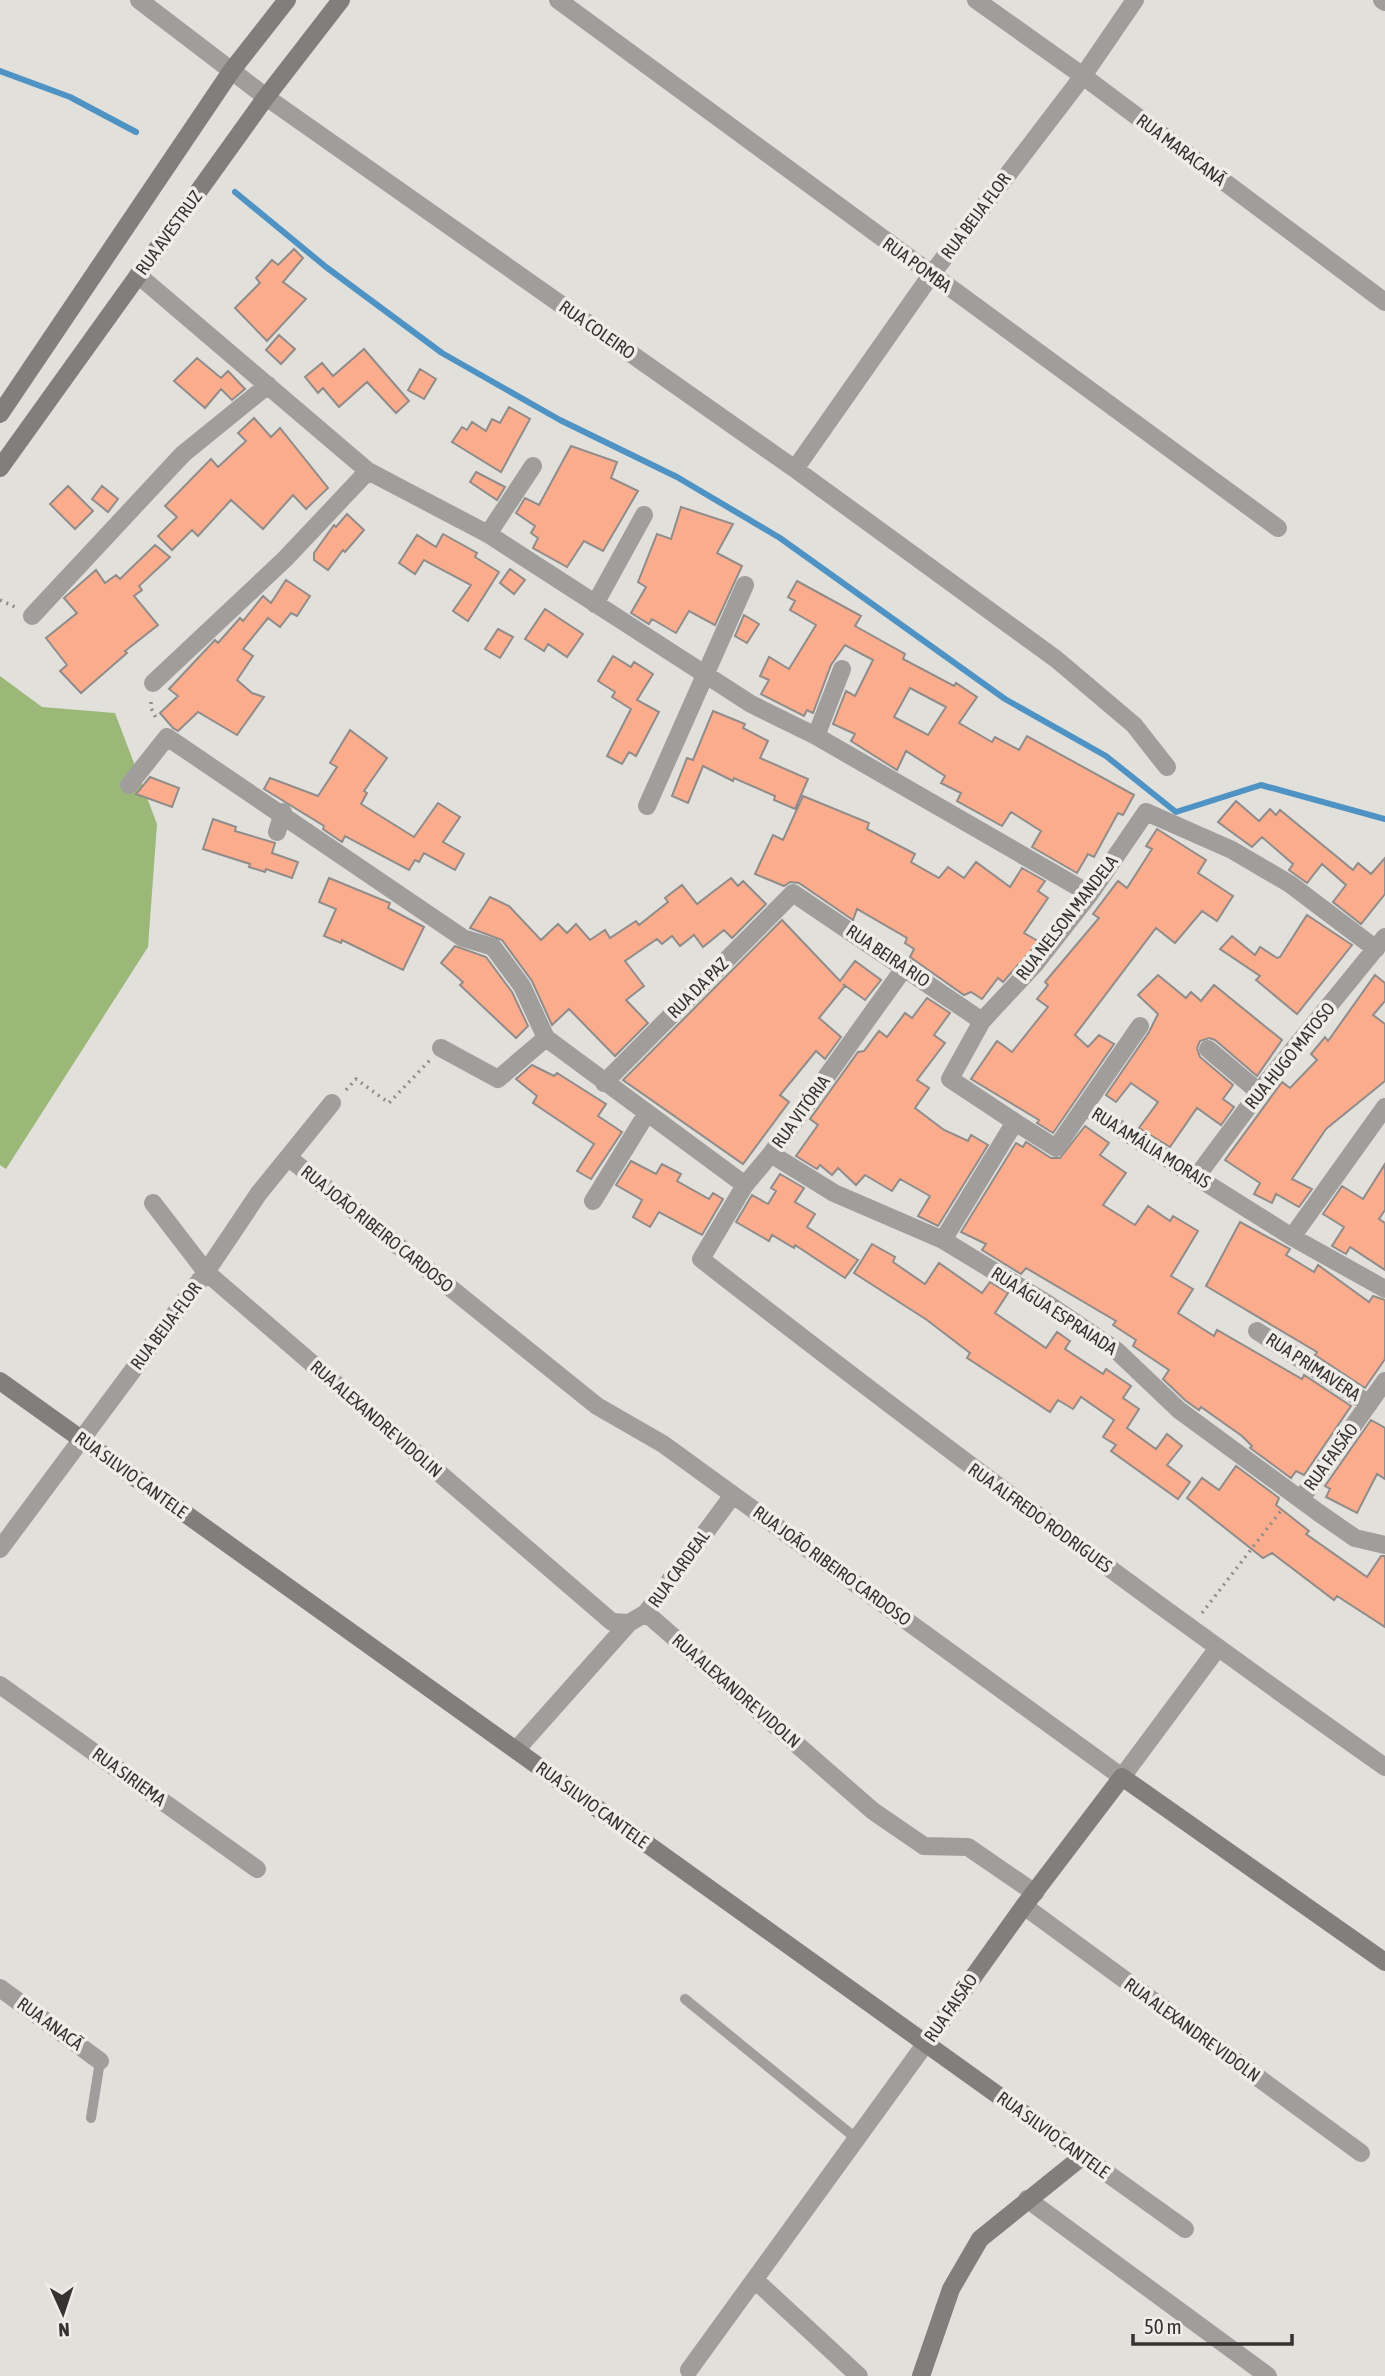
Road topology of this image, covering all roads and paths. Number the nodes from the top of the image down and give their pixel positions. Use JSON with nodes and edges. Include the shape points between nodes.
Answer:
{"nodes":[{"id":1,"x":139,"y":0,"type":"edge"},
{"id":2,"x":287,"y":0,"type":"edge"},
{"id":3,"x":341,"y":0,"type":"edge"},
{"id":4,"x":558,"y":0,"type":"edge"},
{"id":5,"x":975,"y":0,"type":"edge"},
{"id":6,"x":1135,"y":0,"type":"edge"},
{"id":7,"x":232,"y":70,"type":"junction"},
{"id":8,"x":1083,"y":76,"type":"junction"},
{"id":9,"x":266,"y":97,"type":"junction"},
{"id":10,"x":138,"y":275,"type":"junction"},
{"id":11,"x":931,"y":275,"type":"junction"},
{"id":12,"x":1385,"y":302,"type":"edge"},
{"id":13,"x":268,"y":385,"type":"junction"},
{"id":14,"x":0,"y":414,"type":"edge"},
{"id":15,"x":533,"y":466,"type":"dead end"},
{"id":16,"x":0,"y":468,"type":"edge"},
{"id":17,"x":795,"y":470,"type":"junction"},
{"id":18,"x":368,"y":471,"type":"junction"},
{"id":19,"x":643,"y":515,"type":"dead end"},
{"id":20,"x":1278,"y":528,"type":"dead end"},
{"id":21,"x":488,"y":534,"type":"junction"},
{"id":22,"x":745,"y":585,"type":"dead end"},
{"id":23,"x":595,"y":604,"type":"junction"},
{"id":24,"x":32,"y":616,"type":"dead end"},
{"id":25,"x":842,"y":669,"type":"dead end"},
{"id":26,"x":705,"y":673,"type":"junction"},
{"id":27,"x":153,"y":683,"type":"joint"},
{"id":28,"x":816,"y":736,"type":"junction"},
{"id":29,"x":167,"y":737,"type":"junction"},
{"id":30,"x":1167,"y":767,"type":"dead end"},
{"id":31,"x":129,"y":785,"type":"dead end"},
{"id":32,"x":647,"y":806,"type":"dead end"},
{"id":33,"x":283,"y":812,"type":"junction"},
{"id":34,"x":277,"y":832,"type":"dead end"},
{"id":35,"x":793,"y":893,"type":"joint"},
{"id":36,"x":1090,"y":894,"type":"junction"},
{"id":37,"x":1380,"y":943,"type":"edge"},
{"id":38,"x":905,"y":967,"type":"junction"},
{"id":39,"x":982,"y":1021,"type":"junction"},
{"id":40,"x":1140,"y":1026,"type":"dead end"},
{"id":41,"x":546,"y":1038,"type":"junction"},
{"id":42,"x":440,"y":1048,"type":"joint"},
{"id":43,"x":1208,"y":1049,"type":"dead end"},
{"id":44,"x":604,"y":1083,"type":"junction"},
{"id":45,"x":1259,"y":1093,"type":"junction"},
{"id":46,"x":332,"y":1103,"type":"joint"},
{"id":47,"x":1085,"y":1107,"type":"junction"},
{"id":48,"x":1385,"y":1107,"type":"edge"},
{"id":49,"x":647,"y":1113,"type":"junction"},
{"id":50,"x":1015,"y":1122,"type":"junction"},
{"id":51,"x":771,"y":1154,"type":"junction"},
{"id":52,"x":289,"y":1158,"type":"junction"},
{"id":53,"x":1198,"y":1176,"type":"junction"},
{"id":54,"x":745,"y":1185,"type":"junction"},
{"id":55,"x":593,"y":1200,"type":"dead end"},
{"id":56,"x":153,"y":1203,"type":"dead end"},
{"id":57,"x":1292,"y":1237,"type":"junction"},
{"id":58,"x":943,"y":1240,"type":"junction"},
{"id":59,"x":701,"y":1259,"type":"joint"},
{"id":60,"x":206,"y":1272,"type":"junction"},
{"id":61,"x":1385,"y":1289,"type":"edge"},
{"id":62,"x":1258,"y":1331,"type":"dead end"},
{"id":63,"x":0,"y":1381,"type":"edge"},
{"id":64,"x":1385,"y":1381,"type":"edge"},
{"id":65,"x":1369,"y":1404,"type":"junction"},
{"id":66,"x":81,"y":1439,"type":"junction"},
{"id":67,"x":733,"y":1495,"type":"junction"},
{"id":68,"x":1298,"y":1496,"type":"junction"},
{"id":69,"x":1385,"y":1545,"type":"edge"},
{"id":70,"x":0,"y":1549,"type":"edge"},
{"id":71,"x":646,"y":1613,"type":"junction"},
{"id":72,"x":621,"y":1623,"type":"junction"},
{"id":73,"x":1190,"y":1629,"type":"junction"},
{"id":74,"x":1217,"y":1649,"type":"junction"},
{"id":75,"x":0,"y":1685,"type":"edge"},
{"id":76,"x":516,"y":1750,"type":"junction"},
{"id":77,"x":1385,"y":1767,"type":"edge"},
{"id":78,"x":1122,"y":1777,"type":"junction"},
{"id":79,"x":257,"y":1869,"type":"dead end"},
{"id":80,"x":1030,"y":1899,"type":"junction"},
{"id":81,"x":1385,"y":1962,"type":"edge"},
{"id":82,"x":0,"y":1988,"type":"edge"},
{"id":83,"x":685,"y":1998,"type":"dead end"},
{"id":84,"x":926,"y":2043,"type":"junction"},
{"id":85,"x":100,"y":2061,"type":"joint"},
{"id":86,"x":91,"y":2118,"type":"dead end"},
{"id":87,"x":858,"y":2140,"type":"junction"},
{"id":88,"x":1360,"y":2154,"type":"dead end"},
{"id":89,"x":1083,"y":2156,"type":"junction"},
{"id":90,"x":1027,"y":2199,"type":"junction"},
{"id":91,"x":1185,"y":2229,"type":"dead end"},
{"id":92,"x":755,"y":2280,"type":"junction"},
{"id":93,"x":689,"y":2370,"type":"dead end"},
{"id":94,"x":927,"y":2373,"type":"edge"},
{"id":95,"x":859,"y":2376,"type":"edge"},
{"id":96,"x":1268,"y":2376,"type":"edge"}],
"edges":[{"from":1,"to":7,"type":"street","name":"RUA COLEIRO"},
{"from":2,"to":7,"type":"street"},
{"from":3,"to":9,"type":"street","name":"RUA AVESTRUZ"},
{"from":4,"to":11,"type":"street","name":"RUA POMBA"},
{"from":5,"to":8,"type":"street","name":"RUA MARACANÃ"},
{"from":6,"to":8,"type":"street","name":"RUA BEIJA FLOR"},
{"from":7,"to":9,"type":"street","name":"RUA COLEIRO"},
{"from":7,"to":14,"type":"street"},
{"from":8,"to":11,"type":"street","name":"RUA BEIJA FLOR"},
{"from":8,"to":12,"type":"street","name":"RUA MARACANÃ"},
{"from":9,"to":10,"type":"street","name":"RUA AVESTRUZ"},
{"from":9,"to":17,"type":"street","name":"RUA COLEIRO"},
{"from":10,"to":13,"type":"street"},
{"from":10,"to":16,"type":"street","name":"RUA AVESTRUZ"},
{"from":11,"to":17,"type":"street","name":"RUA BEIJA FLOR"},
{"from":11,"to":20,"type":"street","name":"RUA POMBA"},
{"from":13,"to":18,"type":"street"},
{"from":13,"to":24,"type":"street","via":[[183,454]]},
{"from":15,"to":21,"type":"street"},
{"from":17,"to":30,"type":"street","name":"RUA COLEIRO","via":[[1056,659],[1134,725]]},
{"from":18,"to":21,"type":"street"},
{"from":18,"to":27,"type":"street","via":[[285,559]]},
{"from":19,"to":23,"type":"street"},
{"from":21,"to":23,"type":"street"},
{"from":22,"to":26,"type":"street"},
{"from":23,"to":26,"type":"street"},
{"from":25,"to":28,"type":"street"},
{"from":26,"to":28,"type":"street","via":[[751,704]]},
{"from":26,"to":32,"type":"street"},
{"from":27,"to":29,"type":"path","via":[[150,708]]},
{"from":28,"to":36,"type":"street"},
{"from":29,"to":31,"type":"street"},
{"from":29,"to":33,"type":"street"},
{"from":33,"to":34,"type":"street"},
{"from":33,"to":41,"type":"street","via":[[463,938],[493,947],[522,986]]},
{"from":35,"to":38,"type":"street","name":"RUA BEIRA RIO"},
{"from":35,"to":44,"type":"street","name":"RUA DA PAZ"},
{"from":36,"to":37,"type":"street","name":"RUA NELSON MANDELA","via":[[1146,811],[1232,850]]},
{"from":36,"to":39,"type":"street","name":"RUA NELSON MANDELA","via":[[1036,963]]},
{"from":37,"to":45,"type":"street","name":"RUA HUGO MATOSO"},
{"from":38,"to":39,"type":"street","name":"RUA BEIRA RIO"},
{"from":38,"to":51,"type":"street","name":"RUA VITÓRIA"},
{"from":39,"to":50,"type":"street","name":"RUA NELSON MANDELA","via":[[950,1079]]},
{"from":40,"to":47,"type":"street"},
{"from":41,"to":42,"type":"street","via":[[498,1079]]},
{"from":41,"to":44,"type":"street"},
{"from":42,"to":46,"type":"path","via":[[389,1103],[356,1079]]},
{"from":43,"to":45,"type":"street"},
{"from":44,"to":49,"type":"street"},
{"from":45,"to":53,"type":"street","name":"RUA HUGO MATOSO"},
{"from":46,"to":52,"type":"street","name":"RUA BEIJA-FLOR"},
{"from":47,"to":50,"type":"street","name":"RUA AMÁLIA MORAIS","via":[[1056,1148]]},
{"from":47,"to":53,"type":"street","name":"RUA AMÁLIA MORAIS"},
{"from":48,"to":57,"type":"street"},
{"from":49,"to":54,"type":"street"},
{"from":49,"to":55,"type":"street"},
{"from":50,"to":58,"type":"street"},
{"from":51,"to":54,"type":"street","name":"RUA VITÓRIA"},
{"from":51,"to":58,"type":"street","name":"RUA ÁGUA ESPRAIADA","via":[[834,1192]]},
{"from":52,"to":60,"type":"street","name":"RUA BEIJA-FLOR","via":[[259,1193]]},
{"from":52,"to":67,"type":"street","name":"RUA JOÃO RIBEIRO CARDOSO","via":[[597,1406],[663,1444]]},
{"from":53,"to":57,"type":"street","name":"RUA AMÁLIA MORAIS"},
{"from":54,"to":59,"type":"street","name":"RUA VITÓRIA"},
{"from":56,"to":60,"type":"street","name":"RUA ALEXANDRE VIDOLIN"},
{"from":57,"to":61,"type":"street","name":"RUA AMÁLIA MORAIS"},
{"from":58,"to":68,"type":"street","name":"RUA ÁGUA ESPRAIADA","via":[[1117,1351],[1178,1410]]},
{"from":59,"to":73,"type":"street","name":"RUA ALFREDO RODRIGUES","via":[[927,1435]]},
{"from":60,"to":66,"type":"street","name":"RUA BEIJA-FLOR"},
{"from":60,"to":72,"type":"street","name":"RUA ALEXANDRE VIDOLIN"},
{"from":62,"to":65,"type":"street","name":"RUA PRIMAVERA"},
{"from":63,"to":66,"type":"street","name":"RUA SILVIO CANTELE"},
{"from":64,"to":65,"type":"street","name":"RUA FAISÃO"},
{"from":65,"to":68,"type":"street","name":"RUA FAISÃO"},
{"from":66,"to":70,"type":"street","name":"RUA BEIJA-FLOR"},
{"from":66,"to":76,"type":"street","name":"RUA SILVIO CANTELE"},
{"from":67,"to":71,"type":"street","name":"RUA CARDEAL"},
{"from":67,"to":78,"type":"street","name":"RUA JOÃO RIBEIRO CARDOSO"},
{"from":68,"to":69,"type":"street","name":"RUA ÁGUA ESPRAIADA","via":[[1355,1538]]},
{"from":68,"to":73,"type":"path"},
{"from":71,"to":72,"type":"street","name":"RUA CARDEAL"},
{"from":71,"to":80,"type":"street","name":"RUA ALEXANDRE VIDOLN","via":[[873,1811],[924,1846],[968,1847]]},
{"from":72,"to":76,"type":"street","name":"RUA CARDEAL"},
{"from":73,"to":74,"type":"street","name":"RUA ALFREDO RODRIGUES"},
{"from":74,"to":77,"type":"street","name":"RUA ALFREDO RODRIGUES"},
{"from":74,"to":78,"type":"street","name":"RUA FAISÃO"},
{"from":75,"to":79,"type":"street","name":"RUA SIRIEMA"},
{"from":76,"to":84,"type":"street","name":"RUA SILVIO CANTELE"},
{"from":78,"to":80,"type":"street","name":"RUA FAISÃO"},
{"from":78,"to":81,"type":"street","name":"RUA JOÃO RIBEIRO CARDOSO"},
{"from":80,"to":84,"type":"street","name":"RUA FAISÃO"},
{"from":80,"to":88,"type":"street","name":"RUA ALEXANDRE VIDOLN"},
{"from":82,"to":85,"type":"street","name":"RUA ANACÃ"},
{"from":83,"to":87,"type":"lane"},
{"from":84,"to":87,"type":"street","name":"RUA FAISÃO"},
{"from":84,"to":89,"type":"street","name":"RUA SILVIO CANTELE"},
{"from":85,"to":86,"type":"lane"},
{"from":87,"to":92,"type":"street","name":"RUA FAISÃO"},
{"from":89,"to":90,"type":"street"},
{"from":89,"to":91,"type":"street","name":"RUA SILVIO CANTELE"},
{"from":90,"to":94,"type":"street","via":[[980,2239],[951,2288]]},
{"from":90,"to":96,"type":"street"},
{"from":92,"to":93,"type":"street","name":"RUA FAISÃO"},
{"from":92,"to":95,"type":"street"}]}
